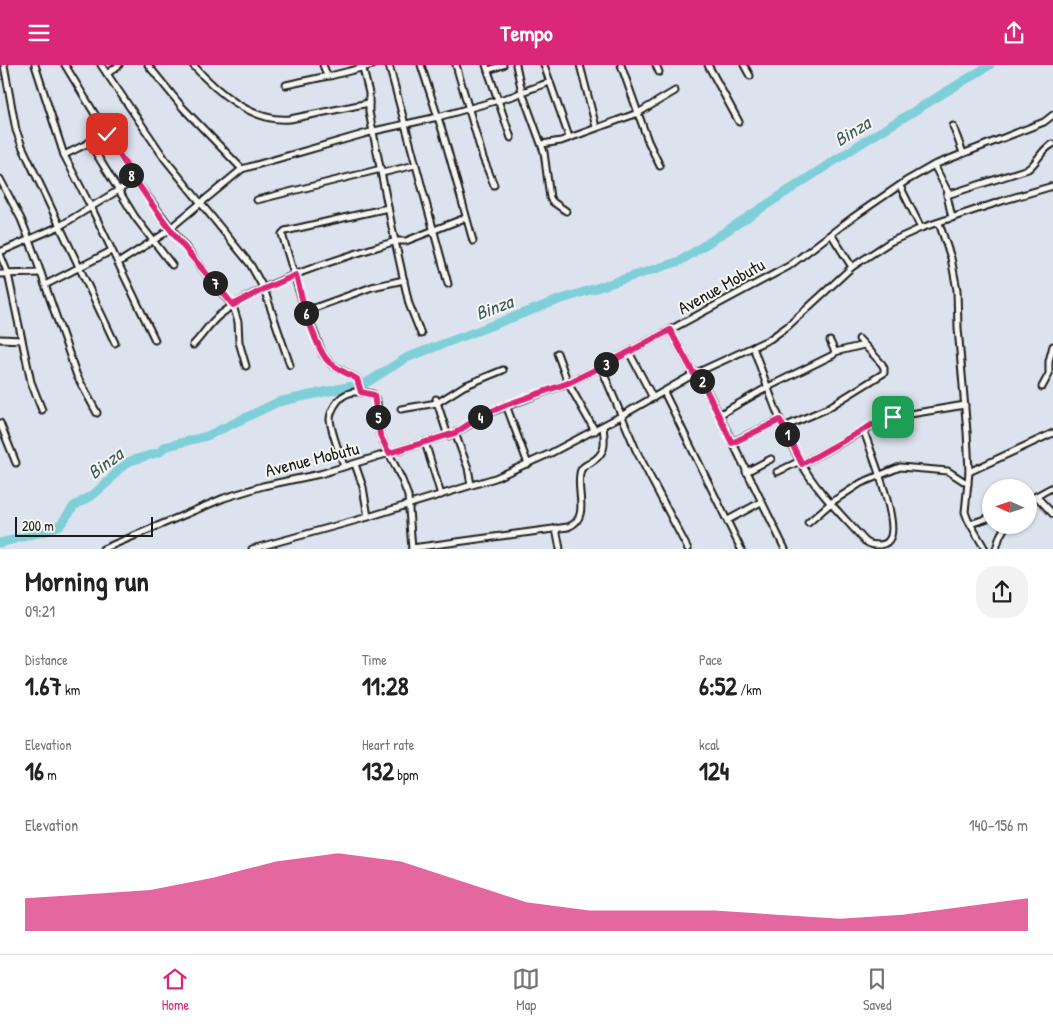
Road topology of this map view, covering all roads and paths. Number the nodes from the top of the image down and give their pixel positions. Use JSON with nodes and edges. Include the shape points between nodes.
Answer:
{"nodes":[{"id":1,"x":4,"y":65,"type":"edge"},
{"id":2,"x":35,"y":65,"type":"edge"},
{"id":3,"x":65,"y":65,"type":"edge"},
{"id":4,"x":100,"y":65,"type":"edge"},
{"id":5,"x":119,"y":65,"type":"edge"},
{"id":6,"x":148,"y":65,"type":"edge"},
{"id":7,"x":193,"y":65,"type":"edge"},
{"id":8,"x":324,"y":65,"type":"edge"},
{"id":9,"x":373,"y":65,"type":"edge"},
{"id":10,"x":389,"y":65,"type":"edge"},
{"id":11,"x":421,"y":65,"type":"edge"},
{"id":12,"x":456,"y":65,"type":"edge"},
{"id":13,"x":503,"y":65,"type":"edge"},
{"id":14,"x":516,"y":65,"type":"edge"},
{"id":15,"x":544,"y":65,"type":"edge"},
{"id":16,"x":580,"y":65,"type":"edge"},
{"id":17,"x":621,"y":65,"type":"edge"},
{"id":18,"x":656,"y":65,"type":"edge"},
{"id":19,"x":708,"y":65,"type":"edge"},
{"id":20,"x":744,"y":65,"type":"edge"},
{"id":21,"x":362,"y":66,"type":"edge"},
{"id":22,"x":487,"y":68,"type":"edge"},
{"id":23,"x":659,"y":72,"type":"dead end"},
{"id":24,"x":107,"y":73,"type":"junction"},
{"id":25,"x":328,"y":76,"type":"junction"},
{"id":26,"x":750,"y":76,"type":"dead end"},
{"id":27,"x":550,"y":82,"type":"junction"},
{"id":28,"x":286,"y":85,"type":"dead end"},
{"id":29,"x":675,"y":91,"type":"dead end"},
{"id":30,"x":522,"y":92,"type":"junction"},
{"id":31,"x":498,"y":100,"type":"junction"},
{"id":32,"x":369,"y":103,"type":"junction"},
{"id":33,"x":469,"y":108,"type":"junction"},
{"id":34,"x":638,"y":113,"type":"junction"},
{"id":35,"x":1053,"y":115,"type":"edge"},
{"id":36,"x":438,"y":117,"type":"junction"},
{"id":37,"x":739,"y":122,"type":"dead end"},
{"id":38,"x":404,"y":125,"type":"junction"},
{"id":39,"x":953,"y":126,"type":"dead end"},
{"id":40,"x":596,"y":127,"type":"junction"},
{"id":41,"x":374,"y":131,"type":"junction"},
{"id":42,"x":107,"y":134,"type":"junction"},
{"id":43,"x":569,"y":137,"type":"junction"},
{"id":44,"x":511,"y":138,"type":"dead end"},
{"id":45,"x":90,"y":143,"type":"junction"},
{"id":46,"x":542,"y":144,"type":"junction"},
{"id":47,"x":1053,"y":144,"type":"edge"},
{"id":48,"x":963,"y":153,"type":"junction"},
{"id":49,"x":64,"y":155,"type":"junction"},
{"id":50,"x":415,"y":165,"type":"junction"},
{"id":51,"x":934,"y":165,"type":"junction"},
{"id":52,"x":660,"y":166,"type":"dead end"},
{"id":53,"x":242,"y":169,"type":"junction"},
{"id":54,"x":382,"y":171,"type":"junction"},
{"id":55,"x":0,"y":179,"type":"edge"},
{"id":56,"x":135,"y":180,"type":"junction"},
{"id":57,"x":494,"y":185,"type":"dead end"},
{"id":58,"x":900,"y":186,"type":"junction"},
{"id":59,"x":1053,"y":186,"type":"edge"},
{"id":60,"x":119,"y":191,"type":"junction"},
{"id":61,"x":949,"y":194,"type":"junction"},
{"id":62,"x":257,"y":200,"type":"dead end"},
{"id":63,"x":200,"y":203,"type":"junction"},
{"id":64,"x":91,"y":208,"type":"junction"},
{"id":65,"x":388,"y":208,"type":"junction"},
{"id":66,"x":566,"y":211,"type":"dead end"},
{"id":67,"x":465,"y":218,"type":"junction"},
{"id":68,"x":952,"y":218,"type":"junction"},
{"id":69,"x":939,"y":223,"type":"junction"},
{"id":70,"x":60,"y":225,"type":"junction"},
{"id":71,"x":170,"y":228,"type":"junction"},
{"id":72,"x":920,"y":228,"type":"junction"},
{"id":73,"x":434,"y":229,"type":"junction"},
{"id":74,"x":831,"y":234,"type":"junction"},
{"id":75,"x":29,"y":239,"type":"junction"},
{"id":76,"x":152,"y":241,"type":"junction"},
{"id":77,"x":396,"y":241,"type":"junction"},
{"id":78,"x":473,"y":241,"type":"dead end"},
{"id":79,"x":111,"y":251,"type":"junction"},
{"id":80,"x":0,"y":253,"type":"edge"},
{"id":81,"x":118,"y":263,"type":"junction"},
{"id":82,"x":172,"y":265,"type":"dead end"},
{"id":83,"x":852,"y":267,"type":"junction"},
{"id":84,"x":80,"y":268,"type":"junction"},
{"id":85,"x":41,"y":273,"type":"junction"},
{"id":86,"x":0,"y":274,"type":"edge"},
{"id":87,"x":8,"y":274,"type":"junction"},
{"id":88,"x":296,"y":275,"type":"junction"},
{"id":89,"x":404,"y":279,"type":"junction"},
{"id":90,"x":448,"y":284,"type":"dead end"},
{"id":91,"x":45,"y":285,"type":"junction"},
{"id":92,"x":264,"y":289,"type":"junction"},
{"id":93,"x":233,"y":305,"type":"junction"},
{"id":94,"x":306,"y":311,"type":"junction"},
{"id":95,"x":670,"y":330,"type":"junction"},
{"id":96,"x":421,"y":334,"type":"dead end"},
{"id":97,"x":0,"y":339,"type":"edge"},
{"id":98,"x":860,"y":339,"type":"dead end"},
{"id":99,"x":22,"y":340,"type":"junction"},
{"id":100,"x":155,"y":340,"type":"dead end"},
{"id":101,"x":830,"y":341,"type":"dead end"},
{"id":102,"x":115,"y":343,"type":"dead end"},
{"id":103,"x":193,"y":345,"type":"dead end"},
{"id":104,"x":864,"y":345,"type":"junction"},
{"id":105,"x":1053,"y":346,"type":"edge"},
{"id":106,"x":753,"y":347,"type":"junction"},
{"id":107,"x":629,"y":352,"type":"junction"},
{"id":108,"x":835,"y":352,"type":"junction"},
{"id":109,"x":557,"y":353,"type":"dead end"},
{"id":110,"x":290,"y":365,"type":"dead end"},
{"id":111,"x":246,"y":367,"type":"dead end"},
{"id":112,"x":601,"y":367,"type":"junction"},
{"id":113,"x":503,"y":370,"type":"dead end"},
{"id":114,"x":696,"y":373,"type":"junction"},
{"id":115,"x":568,"y":383,"type":"junction"},
{"id":116,"x":768,"y":387,"type":"junction"},
{"id":117,"x":1042,"y":387,"type":"dead end"},
{"id":118,"x":361,"y":390,"type":"junction"},
{"id":119,"x":664,"y":392,"type":"junction"},
{"id":120,"x":653,"y":398,"type":"junction"},
{"id":121,"x":437,"y":401,"type":"junction"},
{"id":122,"x":506,"y":405,"type":"junction"},
{"id":123,"x":965,"y":405,"type":"junction"},
{"id":124,"x":401,"y":409,"type":"dead end"},
{"id":125,"x":42,"y":410,"type":"dead end"},
{"id":126,"x":97,"y":413,"type":"dead end"},
{"id":127,"x":719,"y":415,"type":"junction"},
{"id":128,"x":622,"y":416,"type":"junction"},
{"id":129,"x":780,"y":420,"type":"junction"},
{"id":130,"x":0,"y":423,"type":"edge"},
{"id":131,"x":603,"y":426,"type":"junction"},
{"id":132,"x":784,"y":427,"type":"junction"},
{"id":133,"x":595,"y":431,"type":"junction"},
{"id":134,"x":864,"y":431,"type":"junction"},
{"id":135,"x":455,"y":433,"type":"junction"},
{"id":136,"x":1053,"y":433,"type":"edge"},
{"id":137,"x":448,"y":435,"type":"junction"},
{"id":138,"x":425,"y":442,"type":"junction"},
{"id":139,"x":732,"y":443,"type":"junction"},
{"id":140,"x":389,"y":453,"type":"junction"},
{"id":141,"x":771,"y":459,"type":"dead end"},
{"id":142,"x":801,"y":462,"type":"junction"},
{"id":143,"x":16,"y":463,"type":"dead end"},
{"id":144,"x":355,"y":464,"type":"junction"},
{"id":145,"x":528,"y":464,"type":"junction"},
{"id":146,"x":344,"y":466,"type":"junction"},
{"id":147,"x":746,"y":472,"type":"junction"},
{"id":148,"x":777,"y":472,"type":"dead end"},
{"id":149,"x":969,"y":472,"type":"junction"},
{"id":150,"x":878,"y":475,"type":"junction"},
{"id":151,"x":968,"y":484,"type":"junction"},
{"id":152,"x":471,"y":485,"type":"junction"},
{"id":153,"x":1053,"y":487,"type":"edge"},
{"id":154,"x":441,"y":495,"type":"junction"},
{"id":155,"x":1038,"y":496,"type":"edge"},
{"id":156,"x":1038,"y":498,"type":"edge"},
{"id":157,"x":761,"y":502,"type":"junction"},
{"id":158,"x":832,"y":502,"type":"junction"},
{"id":159,"x":410,"y":504,"type":"junction"},
{"id":160,"x":1053,"y":514,"type":"edge"},
{"id":161,"x":368,"y":517,"type":"junction"},
{"id":162,"x":982,"y":520,"type":"edge"},
{"id":163,"x":728,"y":521,"type":"junction"},
{"id":164,"x":808,"y":523,"type":"dead end"},
{"id":165,"x":970,"y":524,"type":"junction"},
{"id":166,"x":556,"y":528,"type":"junction"},
{"id":167,"x":1001,"y":534,"type":"edge"},
{"id":168,"x":871,"y":547,"type":"edge"},
{"id":169,"x":886,"y":547,"type":"edge"},
{"id":170,"x":412,"y":548,"type":"edge"},
{"id":171,"x":103,"y":549,"type":"edge"},
{"id":172,"x":252,"y":549,"type":"edge"},
{"id":173,"x":560,"y":549,"type":"edge"},
{"id":174,"x":688,"y":549,"type":"edge"},
{"id":175,"x":741,"y":549,"type":"edge"},
{"id":176,"x":785,"y":549,"type":"edge"},
{"id":177,"x":985,"y":549,"type":"edge"},
{"id":178,"x":996,"y":549,"type":"edge"}],
"edges":[{"from":1,"to":70,"type":"street","via":[[16,131]]},
{"from":2,"to":49,"type":"street"},
{"from":3,"to":42,"type":"street"},
{"from":4,"to":24,"type":"street"},
{"from":5,"to":24,"type":"street"},
{"from":6,"to":53,"type":"street","via":[[184,109]]},
{"from":7,"to":32,"type":"street","via":[[222,94],[269,119],[290,119]]},
{"from":8,"to":25,"type":"street"},
{"from":9,"to":21,"type":"street"},
{"from":10,"to":38,"type":"street"},
{"from":11,"to":36,"type":"street"},
{"from":12,"to":33,"type":"street"},
{"from":13,"to":22,"type":"street"},
{"from":14,"to":30,"type":"street"},
{"from":15,"to":27,"type":"street"},
{"from":16,"to":40,"type":"street"},
{"from":17,"to":34,"type":"street"},
{"from":18,"to":23,"type":"street"},
{"from":19,"to":37,"type":"street"},
{"from":20,"to":26,"type":"street"},
{"from":21,"to":25,"type":"street"},
{"from":21,"to":32,"type":"street"},
{"from":22,"to":31,"type":"street"},
{"from":24,"to":63,"type":"street"},
{"from":25,"to":28,"type":"street"},
{"from":27,"to":30,"type":"street"},
{"from":27,"to":43,"type":"street"},
{"from":29,"to":34,"type":"street"},
{"from":30,"to":31,"type":"street"},
{"from":30,"to":46,"type":"street"},
{"from":31,"to":33,"type":"street"},
{"from":31,"to":44,"type":"street"},
{"from":32,"to":41,"type":"street"},
{"from":33,"to":36,"type":"street"},
{"from":33,"to":57,"type":"street"},
{"from":34,"to":40,"type":"street"},
{"from":34,"to":52,"type":"street"},
{"from":35,"to":48,"type":"street","name":"Avenue Mobutu","via":[[1044,122]]},
{"from":36,"to":38,"type":"street"},
{"from":36,"to":67,"type":"street"},
{"from":38,"to":41,"type":"street"},
{"from":38,"to":50,"type":"street"},
{"from":39,"to":48,"type":"street"},
{"from":40,"to":43,"type":"street"},
{"from":41,"to":53,"type":"street"},
{"from":41,"to":54,"type":"street"},
{"from":42,"to":45,"type":"street"},
{"from":42,"to":56,"type":"street"},
{"from":43,"to":46,"type":"street"},
{"from":45,"to":49,"type":"street"},
{"from":45,"to":60,"type":"street"},
{"from":46,"to":66,"type":"street","via":[[550,198]]},
{"from":47,"to":61,"type":"street","via":[[1045,148],[1028,169]]},
{"from":48,"to":51,"type":"street","name":"Avenue Mobutu"},
{"from":49,"to":64,"type":"street"},
{"from":50,"to":54,"type":"street"},
{"from":50,"to":73,"type":"street"},
{"from":51,"to":58,"type":"street","name":"Avenue Mobutu"},
{"from":51,"to":61,"type":"street"},
{"from":53,"to":63,"type":"street"},
{"from":54,"to":62,"type":"street"},
{"from":54,"to":65,"type":"street"},
{"from":55,"to":75,"type":"street"},
{"from":56,"to":60,"type":"street"},
{"from":56,"to":71,"type":"street"},
{"from":58,"to":72,"type":"street"},
{"from":58,"to":74,"type":"street","name":"Avenue Mobutu"},
{"from":59,"to":68,"type":"street"},
{"from":60,"to":64,"type":"street"},
{"from":60,"to":76,"type":"street"},
{"from":61,"to":68,"type":"street","via":[[946,199]]},
{"from":63,"to":71,"type":"street"},
{"from":63,"to":92,"type":"street","via":[[244,256]]},
{"from":64,"to":70,"type":"street"},
{"from":64,"to":79,"type":"street"},
{"from":65,"to":77,"type":"street"},
{"from":65,"to":88,"type":"street","via":[[284,231],[282,237]]},
{"from":67,"to":73,"type":"street"},
{"from":67,"to":78,"type":"street"},
{"from":68,"to":69,"type":"street"},
{"from":69,"to":72,"type":"street"},
{"from":69,"to":123,"type":"street","via":[[958,291]]},
{"from":70,"to":75,"type":"street"},
{"from":70,"to":84,"type":"street"},
{"from":71,"to":76,"type":"street"},
{"from":71,"to":93,"type":"street"},
{"from":72,"to":83,"type":"street","via":[[890,242]]},
{"from":73,"to":77,"type":"street","via":[[406,241]]},
{"from":73,"to":90,"type":"street"},
{"from":74,"to":83,"type":"street"},
{"from":74,"to":95,"type":"street","name":"Avenue Mobutu","via":[[789,265]]},
{"from":75,"to":80,"type":"street"},
{"from":75,"to":85,"type":"street"},
{"from":76,"to":81,"type":"street"},
{"from":76,"to":82,"type":"street"},
{"from":77,"to":88,"type":"street"},
{"from":77,"to":89,"type":"street"},
{"from":79,"to":81,"type":"street"},
{"from":79,"to":84,"type":"street"},
{"from":80,"to":87,"type":"street"},
{"from":81,"to":100,"type":"street"},
{"from":83,"to":106,"type":"street","via":[[788,326]]},
{"from":84,"to":91,"type":"street"},
{"from":84,"to":102,"type":"street"},
{"from":85,"to":87,"type":"street"},
{"from":85,"to":91,"type":"street"},
{"from":86,"to":87,"type":"street"},
{"from":87,"to":99,"type":"street"},
{"from":88,"to":92,"type":"street"},
{"from":88,"to":94,"type":"street"},
{"from":89,"to":94,"type":"street"},
{"from":89,"to":96,"type":"street","via":[[409,304]]},
{"from":91,"to":126,"type":"street","via":[[76,377]]},
{"from":92,"to":93,"type":"street"},
{"from":92,"to":110,"type":"street"},
{"from":93,"to":103,"type":"street","via":[[215,319]]},
{"from":93,"to":111,"type":"street"},
{"from":94,"to":118,"type":"street","via":[[328,361],[357,379]]},
{"from":95,"to":107,"type":"street","name":"Avenue Mobutu"},
{"from":95,"to":114,"type":"street"},
{"from":97,"to":99,"type":"street"},
{"from":98,"to":104,"type":"street"},
{"from":99,"to":125,"type":"street","via":[[31,382]]},
{"from":101,"to":108,"type":"street"},
{"from":104,"to":108,"type":"street"},
{"from":104,"to":132,"type":"street","via":[[884,368],[882,376],[826,409]]},
{"from":105,"to":117,"type":"street","via":[[1049,374]]},
{"from":106,"to":114,"type":"street"},
{"from":106,"to":116,"type":"street"},
{"from":107,"to":112,"type":"street","name":"Avenue Mobutu"},
{"from":107,"to":120,"type":"street"},
{"from":108,"to":116,"type":"street"},
{"from":109,"to":115,"type":"street"},
{"from":112,"to":115,"type":"street","name":"Avenue Mobutu"},
{"from":112,"to":128,"type":"street"},
{"from":113,"to":121,"type":"street"},
{"from":114,"to":119,"type":"street"},
{"from":114,"to":127,"type":"street"},
{"from":115,"to":122,"type":"street","name":"Avenue Mobutu"},
{"from":115,"to":133,"type":"street"},
{"from":116,"to":127,"type":"street"},
{"from":116,"to":129,"type":"street"},
{"from":118,"to":140,"type":"street","via":[[376,398],[380,435]]},
{"from":118,"to":146,"type":"street","via":[[346,393],[331,412],[331,423]]},
{"from":119,"to":120,"type":"street"},
{"from":119,"to":163,"type":"street"},
{"from":120,"to":128,"type":"street"},
{"from":121,"to":124,"type":"street"},
{"from":121,"to":137,"type":"street"},
{"from":122,"to":135,"type":"street","name":"Avenue Mobutu"},
{"from":122,"to":145,"type":"street"},
{"from":123,"to":134,"type":"street","via":[[886,418]]},
{"from":123,"to":149,"type":"street"},
{"from":127,"to":139,"type":"street"},
{"from":128,"to":131,"type":"street"},
{"from":128,"to":174,"type":"street","via":[[640,458]]},
{"from":129,"to":132,"type":"street"},
{"from":129,"to":139,"type":"street"},
{"from":130,"to":143,"type":"street"},
{"from":131,"to":133,"type":"street"},
{"from":131,"to":166,"type":"street","via":[[603,451],[580,473],[579,518],[574,525]]},
{"from":132,"to":142,"type":"street"},
{"from":133,"to":145,"type":"street"},
{"from":134,"to":142,"type":"street"},
{"from":134,"to":150,"type":"street"},
{"from":135,"to":137,"type":"street","name":"Avenue Mobutu"},
{"from":135,"to":152,"type":"street"},
{"from":136,"to":149,"type":"street"},
{"from":137,"to":138,"type":"street","name":"Avenue Mobutu"},
{"from":138,"to":140,"type":"street","name":"Avenue Mobutu"},
{"from":138,"to":154,"type":"street"},
{"from":139,"to":147,"type":"street"},
{"from":140,"to":144,"type":"street","name":"Avenue Mobutu"},
{"from":140,"to":159,"type":"street"},
{"from":141,"to":147,"type":"street"},
{"from":142,"to":148,"type":"street"},
{"from":142,"to":158,"type":"street"},
{"from":144,"to":146,"type":"street","name":"Avenue Mobutu"},
{"from":144,"to":161,"type":"street"},
{"from":145,"to":152,"type":"street"},
{"from":146,"to":171,"type":"street","name":"Avenue Mobutu","via":[[224,498]]},
{"from":147,"to":157,"type":"street"},
{"from":149,"to":151,"type":"street"},
{"from":150,"to":151,"type":"street","via":[[900,467],[948,471]]},
{"from":150,"to":158,"type":"street"},
{"from":150,"to":169,"type":"street","via":[[891,517],[892,535]]},
{"from":151,"to":165,"type":"street","via":[[965,512]]},
{"from":152,"to":154,"type":"street"},
{"from":153,"to":155,"type":"street"},
{"from":154,"to":159,"type":"street"},
{"from":156,"to":160,"type":"street"},
{"from":157,"to":163,"type":"street"},
{"from":157,"to":176,"type":"street"},
{"from":158,"to":164,"type":"street"},
{"from":158,"to":168,"type":"street"},
{"from":159,"to":161,"type":"street"},
{"from":159,"to":170,"type":"street"},
{"from":161,"to":172,"type":"street"},
{"from":162,"to":165,"type":"street"},
{"from":163,"to":175,"type":"street"},
{"from":165,"to":177,"type":"street"},
{"from":166,"to":170,"type":"street"},
{"from":166,"to":173,"type":"street"},
{"from":167,"to":178,"type":"street"},
{"from":168,"to":169,"type":"street"}]}
